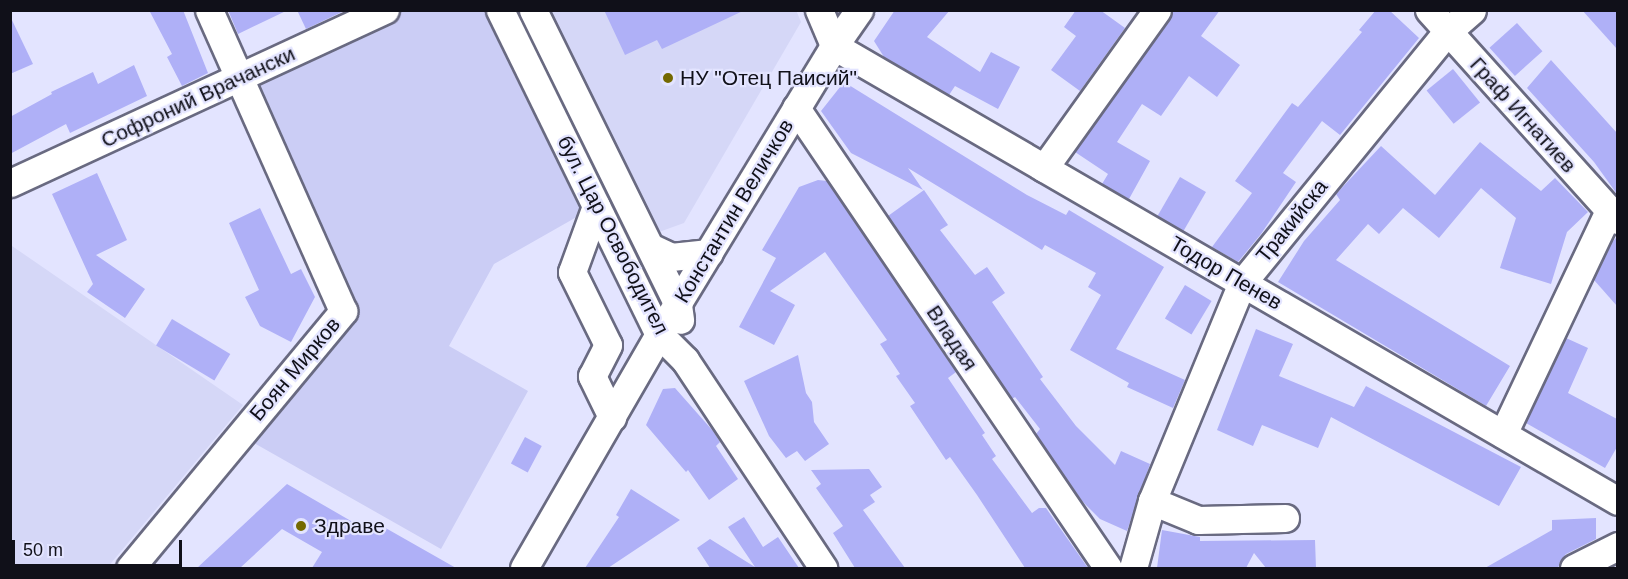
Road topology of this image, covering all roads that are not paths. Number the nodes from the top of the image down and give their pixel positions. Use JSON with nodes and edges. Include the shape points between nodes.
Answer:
{"nodes":[{"id":1,"x":209,"y":10,"type":"edge"},
{"id":2,"x":385,"y":10,"type":"edge"},
{"id":3,"x":500,"y":10,"type":"edge"},
{"id":4,"x":533,"y":10,"type":"edge"},
{"id":5,"x":819,"y":10,"type":"edge"},
{"id":6,"x":859,"y":10,"type":"edge"},
{"id":7,"x":1157,"y":10,"type":"edge"},
{"id":8,"x":1429,"y":10,"type":"edge"},
{"id":9,"x":1472,"y":10,"type":"edge"},
{"id":10,"x":1447,"y":32,"type":"junction"},
{"id":11,"x":834,"y":46,"type":"junction"},
{"id":12,"x":240,"y":77,"type":"junction"},
{"id":13,"x":796,"y":108,"type":"junction"},
{"id":14,"x":1044,"y":168,"type":"junction"},
{"id":15,"x":10,"y":183,"type":"edge"},
{"id":16,"x":596,"y":206,"type":"junction"},
{"id":17,"x":1613,"y":215,"type":"edge"},
{"id":18,"x":650,"y":247,"type":"junction"},
{"id":19,"x":709,"y":253,"type":"junction"},
{"id":20,"x":1242,"y":283,"type":"junction"},
{"id":21,"x":678,"y":305,"type":"junction"},
{"id":22,"x":659,"y":334,"type":"junction"},
{"id":23,"x":685,"y":360,"type":"junction"},
{"id":24,"x":612,"y":417,"type":"junction"},
{"id":25,"x":1503,"y":434,"type":"junction"},
{"id":26,"x":1152,"y":501,"type":"junction"},
{"id":27,"x":1617,"y":501,"type":"edge"},
{"id":28,"x":1285,"y":518,"type":"dead end"},
{"id":29,"x":1617,"y":546,"type":"edge"},
{"id":30,"x":130,"y":568,"type":"edge"},
{"id":31,"x":524,"y":568,"type":"edge"},
{"id":32,"x":823,"y":568,"type":"edge"},
{"id":33,"x":1108,"y":568,"type":"edge"},
{"id":34,"x":1133,"y":568,"type":"edge"},
{"id":35,"x":1574,"y":568,"type":"edge"}],
"edges":[{"from":1,"to":12,"type":"street"},
{"from":2,"to":12,"type":"street","name":"Софроний Врачански"},
{"from":3,"to":16,"type":"street","name":"бул. Цар Освободител"},
{"from":4,"to":18,"type":"street","name":"бул. Цар Освободител"},
{"from":5,"to":11,"type":"street"},
{"from":6,"to":11,"type":"street","name":"Константин Величков"},
{"from":7,"to":14,"type":"street"},
{"from":8,"to":10,"type":"street","name":"Граф Игнатиев"},
{"from":9,"to":10,"type":"street","name":"Тракийска"},
{"from":10,"to":17,"type":"street","name":"Граф Игнатиев"},
{"from":10,"to":20,"type":"street","name":"Тракийска"},
{"from":11,"to":13,"type":"street","name":"Константин Величков"},
{"from":11,"to":14,"type":"street","name":"Тодор Пенев"},
{"from":12,"to":15,"type":"street","name":"Софроний Врачански"},
{"from":12,"to":30,"type":"street","name":"Боян Мирков","via":[[343,311]]},
{"from":13,"to":19,"type":"street","name":"Константин Величков"},
{"from":13,"to":33,"type":"street","name":"Владая"},
{"from":14,"to":20,"type":"street","name":"Тодор Пенев"},
{"from":16,"to":22,"type":"street","name":"бул. Цар Освободител"},
{"from":16,"to":24,"type":"street","via":[[573,272],[608,345],[592,376]]},
{"from":17,"to":25,"type":"street"},
{"from":18,"to":19,"type":"street","via":[[671,257]]},
{"from":18,"to":21,"type":"street","name":"бул. Цар Освободител"},
{"from":19,"to":21,"type":"street","name":"Константин Величков"},
{"from":20,"to":25,"type":"street","name":"Тодор Пенев"},
{"from":20,"to":26,"type":"street","name":"Тракийска"},
{"from":21,"to":22,"type":"street","name":"Константин Величков"},
{"from":21,"to":23,"type":"street","name":"бул. Цар Освободител"},
{"from":22,"to":23,"type":"street","name":"бул. Цар Освободител"},
{"from":22,"to":24,"type":"street","name":"Константин Величков"},
{"from":23,"to":32,"type":"street","name":"бул. Цар Освободител"},
{"from":24,"to":31,"type":"street","name":"Константин Величков"},
{"from":25,"to":27,"type":"street","name":"Тодор Пенев"},
{"from":26,"to":28,"type":"street","via":[[1198,520]]},
{"from":26,"to":34,"type":"street","name":"Тракийска"},
{"from":29,"to":35,"type":"street"}]}
